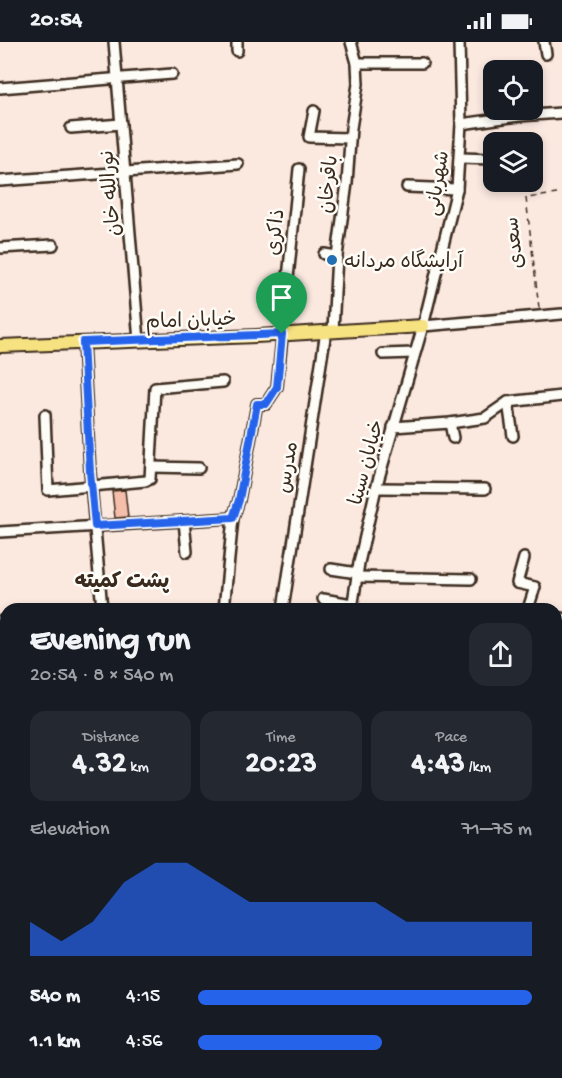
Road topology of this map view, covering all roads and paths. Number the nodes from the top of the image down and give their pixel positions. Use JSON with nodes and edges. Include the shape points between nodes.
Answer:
{"nodes":[{"id":1,"x":114,"y":42,"type":"edge"},
{"id":2,"x":351,"y":42,"type":"edge"},
{"id":3,"x":459,"y":42,"type":"edge"},
{"id":4,"x":544,"y":42,"type":"edge"},
{"id":5,"x":546,"y":54,"type":"dead end"},
{"id":6,"x":357,"y":63,"type":"junction"},
{"id":7,"x":422,"y":63,"type":"dead end"},
{"id":8,"x":172,"y":74,"type":"dead end"},
{"id":9,"x":118,"y":80,"type":"junction"},
{"id":10,"x":0,"y":88,"type":"edge"},
{"id":11,"x":314,"y":111,"type":"dead end"},
{"id":12,"x":543,"y":113,"type":"edge"},
{"id":13,"x":561,"y":113,"type":"edge"},
{"id":14,"x":483,"y":119,"type":"edge"},
{"id":15,"x":121,"y":124,"type":"junction"},
{"id":16,"x":461,"y":124,"type":"junction"},
{"id":17,"x":71,"y":128,"type":"dead end"},
{"id":18,"x":350,"y":138,"type":"junction"},
{"id":19,"x":460,"y":159,"type":"junction"},
{"id":20,"x":483,"y":159,"type":"edge"},
{"id":21,"x":238,"y":164,"type":"dead end"},
{"id":22,"x":299,"y":169,"type":"dead end"},
{"id":23,"x":125,"y":172,"type":"junction"},
{"id":24,"x":0,"y":181,"type":"edge"},
{"id":25,"x":407,"y":187,"type":"dead end"},
{"id":26,"x":457,"y":189,"type":"junction"},
{"id":27,"x":557,"y":194,"type":"dead end"},
{"id":28,"x":53,"y":245,"type":"dead end"},
{"id":29,"x":0,"y":248,"type":"edge"},
{"id":30,"x":324,"y":254,"type":"dead end"},
{"id":31,"x":337,"y":256,"type":"junction"},
{"id":32,"x":562,"y":314,"type":"edge"},
{"id":33,"x":540,"y":315,"type":"junction"},
{"id":34,"x":423,"y":326,"type":"junction"},
{"id":35,"x":329,"y":331,"type":"junction"},
{"id":36,"x":282,"y":334,"type":"junction"},
{"id":37,"x":139,"y":341,"type":"junction"},
{"id":38,"x":83,"y":342,"type":"junction"},
{"id":39,"x":0,"y":346,"type":"edge"},
{"id":40,"x":414,"y":352,"type":"junction"},
{"id":41,"x":383,"y":354,"type":"dead end"},
{"id":42,"x":223,"y":382,"type":"dead end"},
{"id":43,"x":562,"y":396,"type":"edge"},
{"id":44,"x":508,"y":402,"type":"junction"},
{"id":45,"x":45,"y":415,"type":"dead end"},
{"id":46,"x":450,"y":423,"type":"junction"},
{"id":47,"x":393,"y":427,"type":"junction"},
{"id":48,"x":513,"y":436,"type":"dead end"},
{"id":49,"x":453,"y":438,"type":"dead end"},
{"id":50,"x":151,"y":467,"type":"junction"},
{"id":51,"x":199,"y":468,"type":"dead end"},
{"id":52,"x":91,"y":487,"type":"junction"},
{"id":53,"x":376,"y":488,"type":"junction"},
{"id":54,"x":485,"y":489,"type":"dead end"},
{"id":55,"x":233,"y":518,"type":"junction"},
{"id":56,"x":184,"y":521,"type":"junction"},
{"id":57,"x":95,"y":526,"type":"junction"},
{"id":58,"x":0,"y":532,"type":"edge"},
{"id":59,"x":187,"y":552,"type":"dead end"},
{"id":60,"x":524,"y":558,"type":"dead end"},
{"id":61,"x":331,"y":569,"type":"dead end"},
{"id":62,"x":357,"y":575,"type":"junction"},
{"id":63,"x":471,"y":579,"type":"dead end"},
{"id":64,"x":323,"y":599,"type":"dead end"},
{"id":65,"x":101,"y":603,"type":"edge"},
{"id":66,"x":225,"y":603,"type":"edge"},
{"id":67,"x":283,"y":603,"type":"edge"},
{"id":68,"x":338,"y":603,"type":"edge"},
{"id":69,"x":353,"y":603,"type":"edge"},
{"id":70,"x":530,"y":603,"type":"edge"}],
"edges":[{"from":1,"to":9,"type":"street","name":"نورالله خان"},
{"from":2,"to":6,"type":"street","name":"باقرخان"},
{"from":3,"to":16,"type":"street","name":"شهربانی"},
{"from":4,"to":5,"type":"street"},
{"from":6,"to":7,"type":"street"},
{"from":6,"to":18,"type":"street","name":"باقرخان"},
{"from":8,"to":9,"type":"street"},
{"from":9,"to":10,"type":"street"},
{"from":9,"to":15,"type":"street","name":"نورالله خان"},
{"from":11,"to":18,"type":"street","via":[[309,136]]},
{"from":12,"to":13,"type":"street"},
{"from":14,"to":16,"type":"street"},
{"from":15,"to":17,"type":"street"},
{"from":15,"to":23,"type":"street","name":"نورالله خان"},
{"from":16,"to":19,"type":"street","name":"شهربانی"},
{"from":18,"to":31,"type":"street","name":"باقرخان"},
{"from":19,"to":20,"type":"street"},
{"from":19,"to":26,"type":"street","name":"شهربانی"},
{"from":21,"to":23,"type":"street"},
{"from":22,"to":36,"type":"street","name":"ذاکری"},
{"from":23,"to":24,"type":"street"},
{"from":23,"to":37,"type":"street","name":"نورالله خان"},
{"from":25,"to":26,"type":"street"},
{"from":26,"to":34,"type":"street","name":"شهربانی"},
{"from":27,"to":33,"type":"path","name":"سعدی","via":[[526,198]]},
{"from":28,"to":29,"type":"street"},
{"from":30,"to":31,"type":"street"},
{"from":31,"to":35,"type":"street","name":"باقرخان"},
{"from":32,"to":33,"type":"street","name":"خیابان امام"},
{"from":33,"to":34,"type":"street","name":"خیابان امام"},
{"from":34,"to":35,"type":"main road","name":"خیابان امام"},
{"from":34,"to":40,"type":"street","name":"خیابان سینا"},
{"from":35,"to":36,"type":"main road","name":"خیابان امام"},
{"from":35,"to":67,"type":"street","name":"مدرس"},
{"from":36,"to":37,"type":"main road","name":"خیابان امام"},
{"from":36,"to":55,"type":"street","name":"ذاکری","via":[[277,387],[266,404],[257,404]]},
{"from":37,"to":38,"type":"main road","name":"خیابان امام"},
{"from":38,"to":39,"type":"main road","name":"خیابان امام"},
{"from":38,"to":52,"type":"street"},
{"from":40,"to":41,"type":"street"},
{"from":40,"to":47,"type":"street","name":"خیابان سینا"},
{"from":42,"to":50,"type":"street","via":[[155,388]]},
{"from":43,"to":44,"type":"street"},
{"from":44,"to":46,"type":"street","via":[[485,418]]},
{"from":44,"to":48,"type":"street"},
{"from":45,"to":52,"type":"street","via":[[48,490]]},
{"from":46,"to":47,"type":"street"},
{"from":46,"to":49,"type":"street"},
{"from":47,"to":53,"type":"street","name":"خیابان سینا"},
{"from":50,"to":51,"type":"street"},
{"from":50,"to":52,"type":"street","via":[[149,480]]},
{"from":52,"to":57,"type":"street"},
{"from":53,"to":54,"type":"street"},
{"from":53,"to":62,"type":"street","name":"خیابان سینا"},
{"from":55,"to":56,"type":"street"},
{"from":55,"to":66,"type":"street"},
{"from":56,"to":57,"type":"street"},
{"from":56,"to":59,"type":"street"},
{"from":57,"to":58,"type":"street"},
{"from":57,"to":65,"type":"street"},
{"from":60,"to":70,"type":"street","via":[[517,583],[535,587]]},
{"from":61,"to":62,"type":"street"},
{"from":62,"to":63,"type":"street"},
{"from":62,"to":69,"type":"street","name":"خیابان سینا"},
{"from":64,"to":68,"type":"street"}]}
